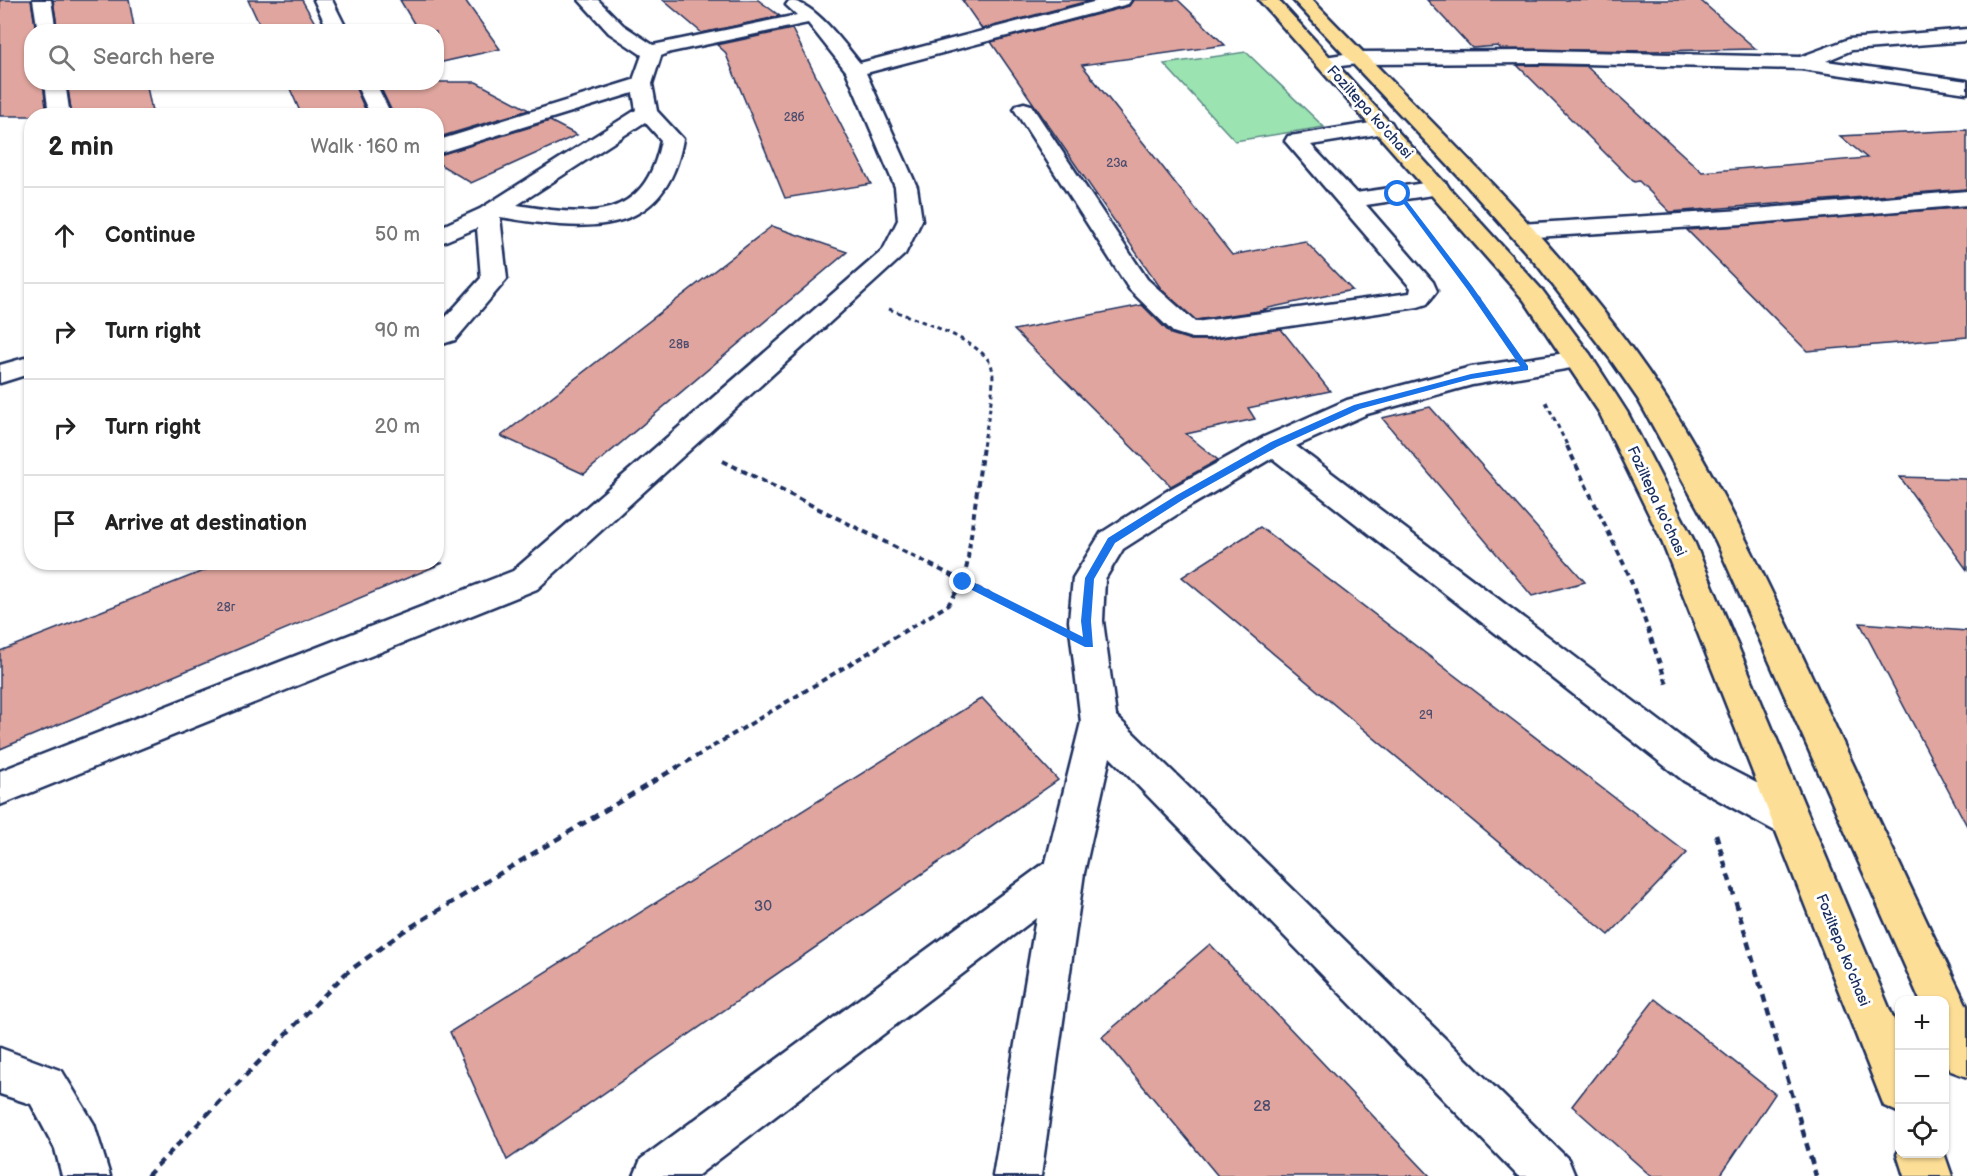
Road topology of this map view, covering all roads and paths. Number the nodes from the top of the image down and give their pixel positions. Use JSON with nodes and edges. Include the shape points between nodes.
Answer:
{"nodes":[{"id":1,"x":42,"y":0,"type":"edge"},
{"id":2,"x":323,"y":0,"type":"edge"},
{"id":3,"x":588,"y":0,"type":"edge"},
{"id":4,"x":789,"y":0,"type":"edge"},
{"id":5,"x":1122,"y":0,"type":"edge"},
{"id":6,"x":1269,"y":0,"type":"edge"},
{"id":7,"x":1302,"y":0,"type":"edge"},
{"id":8,"x":812,"y":17,"type":"junction"},
{"id":9,"x":46,"y":24,"type":"edge"},
{"id":10,"x":335,"y":24,"type":"edge"},
{"id":11,"x":1967,"y":35,"type":"edge"},
{"id":12,"x":652,"y":53,"type":"junction"},
{"id":13,"x":1357,"y":58,"type":"junction"},
{"id":14,"x":1325,"y":62,"type":"junction"},
{"id":15,"x":1801,"y":63,"type":"junction"},
{"id":16,"x":855,"y":70,"type":"junction"},
{"id":17,"x":642,"y":84,"type":"junction"},
{"id":18,"x":1967,"y":87,"type":"edge"},
{"id":19,"x":56,"y":90,"type":"edge"},
{"id":20,"x":369,"y":90,"type":"edge"},
{"id":21,"x":59,"y":108,"type":"edge"},
{"id":22,"x":378,"y":108,"type":"edge"},
{"id":23,"x":1024,"y":109,"type":"dead end"},
{"id":24,"x":647,"y":112,"type":"junction"},
{"id":25,"x":1383,"y":127,"type":"junction"},
{"id":26,"x":444,"y":146,"type":"edge"},
{"id":27,"x":1438,"y":188,"type":"junction"},
{"id":28,"x":1967,"y":198,"type":"edge"},
{"id":29,"x":1350,"y":201,"type":"junction"},
{"id":30,"x":492,"y":212,"type":"junction"},
{"id":31,"x":1520,"y":231,"type":"junction"},
{"id":32,"x":444,"y":234,"type":"edge"},
{"id":33,"x":849,"y":293,"type":"junction"},
{"id":34,"x":1476,"y":296,"type":"dead end"},
{"id":35,"x":444,"y":335,"type":"edge"},
{"id":36,"x":1579,"y":359,"type":"junction"},
{"id":37,"x":24,"y":366,"type":"edge"},
{"id":38,"x":1526,"y":368,"type":"junction"},
{"id":39,"x":0,"y":374,"type":"edge"},
{"id":40,"x":682,"y":441,"type":"junction"},
{"id":41,"x":1274,"y":444,"type":"junction"},
{"id":42,"x":963,"y":582,"type":"junction"},
{"id":43,"x":1089,"y":644,"type":"junction"},
{"id":44,"x":1670,"y":694,"type":"dead end"},
{"id":45,"x":1099,"y":722,"type":"junction"},
{"id":46,"x":1697,"y":770,"type":"junction"},
{"id":47,"x":0,"y":788,"type":"edge"},
{"id":48,"x":1789,"y":819,"type":"junction"},
{"id":49,"x":1064,"y":873,"type":"junction"},
{"id":50,"x":1940,"y":996,"type":"edge"},
{"id":51,"x":1949,"y":1017,"type":"edge"},
{"id":52,"x":1967,"y":1055,"type":"edge"},
{"id":53,"x":0,"y":1071,"type":"edge"},
{"id":54,"x":1895,"y":1080,"type":"edge"},
{"id":55,"x":1922,"y":1158,"type":"edge"},
{"id":56,"x":86,"y":1176,"type":"edge"},
{"id":57,"x":147,"y":1176,"type":"edge"},
{"id":58,"x":658,"y":1176,"type":"edge"},
{"id":59,"x":1017,"y":1176,"type":"edge"},
{"id":60,"x":1551,"y":1176,"type":"edge"},
{"id":61,"x":1816,"y":1176,"type":"edge"},
{"id":62,"x":1928,"y":1176,"type":"edge"}],
"edges":[{"from":1,"to":9,"type":"lane"},
{"from":2,"to":10,"type":"lane"},
{"from":3,"to":12,"type":"lane","via":[[616,29]]},
{"from":4,"to":8,"type":"lane"},
{"from":5,"to":16,"type":"lane"},
{"from":6,"to":14,"type":"main road","name":"Foziltepa ko'chasi"},
{"from":7,"to":13,"type":"main road","name":"Foziltepa ko'chasi"},
{"from":8,"to":12,"type":"lane"},
{"from":8,"to":16,"type":"lane"},
{"from":11,"to":15,"type":"lane","via":[[1849,45]]},
{"from":12,"to":17,"type":"lane"},
{"from":13,"to":14,"type":"lane"},
{"from":13,"to":15,"type":"lane","via":[[1541,57]]},
{"from":13,"to":31,"type":"main road","name":"Foziltepa ko'chasi"},
{"from":14,"to":25,"type":"main road","name":"Foziltepa ko'chasi"},
{"from":15,"to":18,"type":"lane"},
{"from":16,"to":33,"type":"lane","via":[[906,187],[910,220],[893,254]]},
{"from":17,"to":24,"type":"lane"},
{"from":17,"to":26,"type":"lane"},
{"from":19,"to":21,"type":"lane"},
{"from":20,"to":22,"type":"lane"},
{"from":23,"to":29,"type":"lane","via":[[1138,284],[1182,326],[1192,330],[1422,296],[1424,287]]},
{"from":24,"to":30,"type":"lane"},
{"from":24,"to":30,"type":"lane","via":[[672,139],[666,169],[653,193],[635,209],[604,217],[562,219]]},
{"from":25,"to":27,"type":"main road","name":"Foziltepa ko'chasi"},
{"from":25,"to":29,"type":"lane","via":[[1296,141]]},
{"from":27,"to":29,"type":"lane"},
{"from":27,"to":36,"type":"main road","name":"Foziltepa ko'chasi","via":[[1533,295]]},
{"from":28,"to":31,"type":"lane"},
{"from":30,"to":32,"type":"lane"},
{"from":30,"to":35,"type":"lane","via":[[494,279]]},
{"from":31,"to":50,"type":"main road","name":"Foziltepa ko'chasi","via":[[1622,355],[1694,469],[1732,542]]},
{"from":33,"to":40,"type":"lane"},
{"from":33,"to":42,"type":"path","via":[[965,342],[993,366]]},
{"from":34,"to":38,"type":"path"},
{"from":36,"to":38,"type":"lane"},
{"from":36,"to":48,"type":"main road","name":"Foziltepa ko'chasi","via":[[1613,412],[1677,539]]},
{"from":37,"to":39,"type":"lane"},
{"from":38,"to":41,"type":"lane","via":[[1471,376],[1357,407]]},
{"from":38,"to":44,"type":"path","via":[[1554,416],[1629,575]]},
{"from":40,"to":42,"type":"path"},
{"from":40,"to":47,"type":"lane","via":[[525,580]]},
{"from":41,"to":43,"type":"lane","via":[[1112,541],[1089,578]]},
{"from":41,"to":46,"type":"lane"},
{"from":42,"to":43,"type":"path"},
{"from":42,"to":57,"type":"path","via":[[948,605],[404,931],[353,968]]},
{"from":43,"to":45,"type":"lane"},
{"from":45,"to":49,"type":"lane"},
{"from":45,"to":60,"type":"lane"},
{"from":46,"to":48,"type":"lane"},
{"from":46,"to":61,"type":"path"},
{"from":48,"to":54,"type":"main road","name":"Foziltepa ko'chasi"},
{"from":49,"to":58,"type":"lane"},
{"from":49,"to":59,"type":"lane"},
{"from":51,"to":52,"type":"main road"},
{"from":53,"to":56,"type":"lane","via":[[46,1087],[77,1141]]},
{"from":55,"to":62,"type":"main road"}]}
